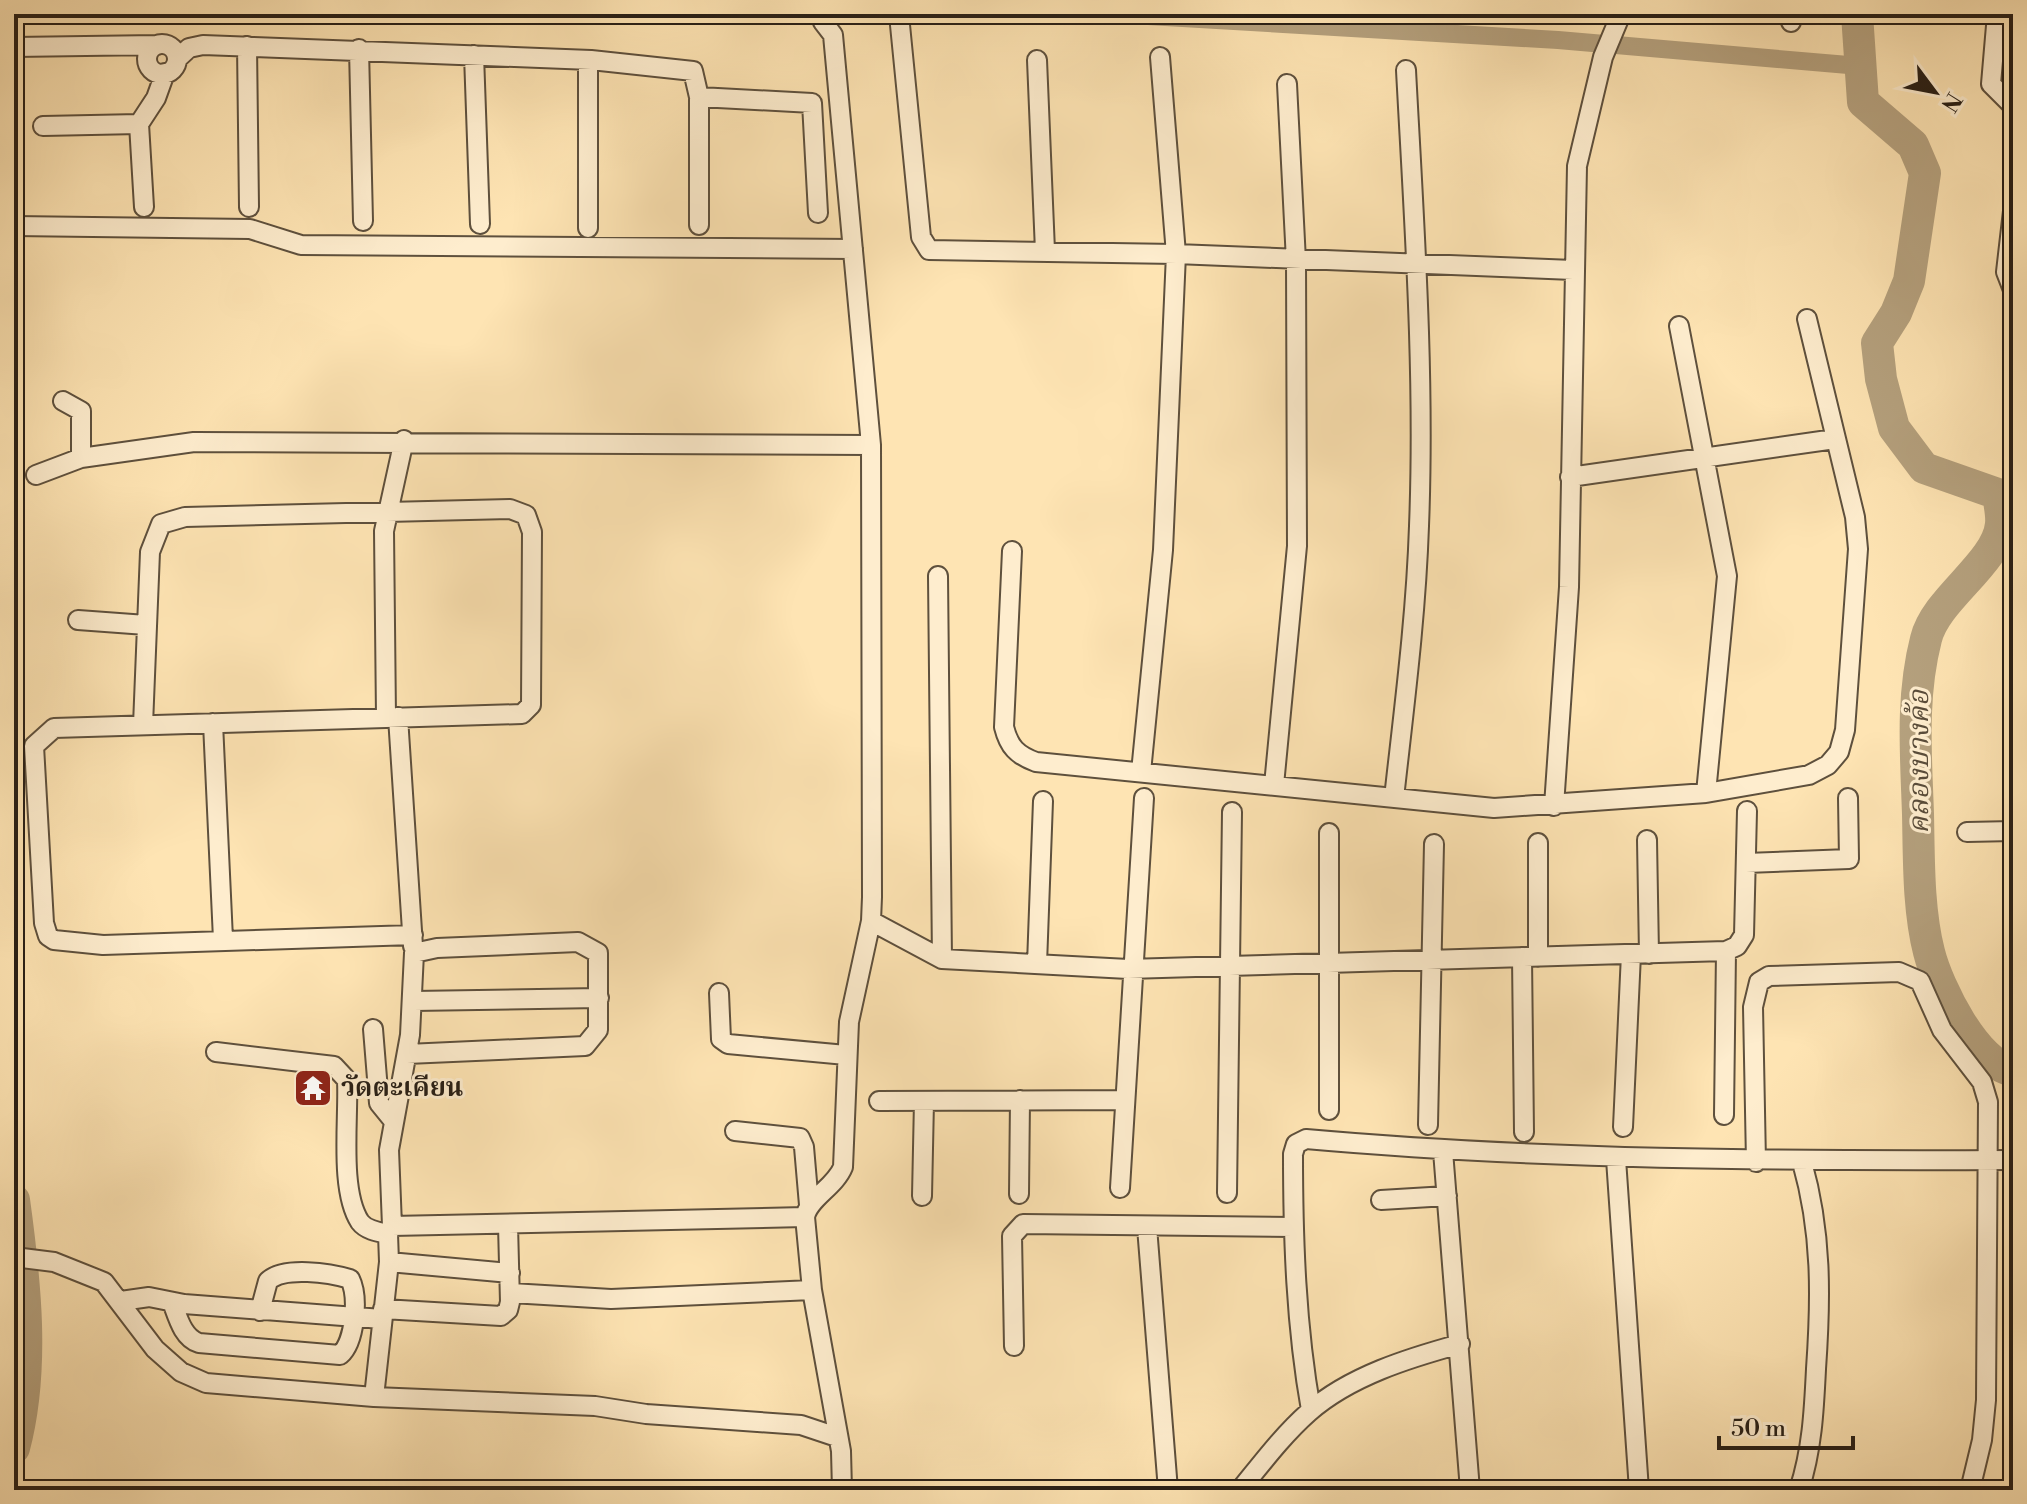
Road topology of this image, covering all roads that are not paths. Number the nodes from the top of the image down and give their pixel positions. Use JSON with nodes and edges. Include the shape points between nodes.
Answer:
{"nodes":[{"id":1,"x":1997,"y":14,"type":"edge"},
{"id":2,"x":1620,"y":18,"type":"edge"},
{"id":3,"x":823,"y":22,"type":"dead end"},
{"id":4,"x":900,"y":25,"type":"dead end"},
{"id":5,"x":247,"y":46,"type":"junction"},
{"id":6,"x":14,"y":47,"type":"edge"},
{"id":7,"x":359,"y":49,"type":"junction"},
{"id":8,"x":474,"y":55,"type":"junction"},
{"id":9,"x":1160,"y":57,"type":"dead end"},
{"id":10,"x":588,"y":60,"type":"junction"},
{"id":11,"x":1037,"y":60,"type":"dead end"},
{"id":12,"x":171,"y":66,"type":"junction"},
{"id":13,"x":1406,"y":70,"type":"dead end"},
{"id":14,"x":1287,"y":84,"type":"dead end"},
{"id":15,"x":699,"y":97,"type":"junction"},
{"id":16,"x":2013,"y":106,"type":"edge"},
{"id":17,"x":139,"y":124,"type":"junction"},
{"id":18,"x":43,"y":126,"type":"dead end"},
{"id":19,"x":144,"y":207,"type":"dead end"},
{"id":20,"x":249,"y":207,"type":"dead end"},
{"id":21,"x":2013,"y":211,"type":"edge"},
{"id":22,"x":818,"y":213,"type":"dead end"},
{"id":23,"x":363,"y":221,"type":"dead end"},
{"id":24,"x":480,"y":224,"type":"dead end"},
{"id":25,"x":699,"y":225,"type":"dead end"},
{"id":26,"x":14,"y":226,"type":"edge"},
{"id":27,"x":588,"y":228,"type":"dead end"},
{"id":28,"x":853,"y":249,"type":"junction"},
{"id":29,"x":1045,"y":251,"type":"junction"},
{"id":30,"x":1176,"y":254,"type":"junction"},
{"id":31,"x":1296,"y":261,"type":"junction"},
{"id":32,"x":1416,"y":263,"type":"junction"},
{"id":33,"x":1573,"y":270,"type":"junction"},
{"id":34,"x":2013,"y":290,"type":"edge"},
{"id":35,"x":1807,"y":319,"type":"dead end"},
{"id":36,"x":1679,"y":326,"type":"dead end"},
{"id":37,"x":63,"y":401,"type":"dead end"},
{"id":38,"x":1835,"y":439,"type":"junction"},
{"id":39,"x":404,"y":440,"type":"junction"},
{"id":40,"x":871,"y":445,"type":"junction"},
{"id":41,"x":1701,"y":457,"type":"junction"},
{"id":42,"x":81,"y":458,"type":"junction"},
{"id":43,"x":36,"y":475,"type":"dead end"},
{"id":44,"x":1570,"y":477,"type":"junction"},
{"id":45,"x":389,"y":514,"type":"junction"},
{"id":46,"x":1012,"y":551,"type":"dead end"},
{"id":47,"x":938,"y":576,"type":"dead end"},
{"id":48,"x":78,"y":620,"type":"dead end"},
{"id":49,"x":146,"y":625,"type":"junction"},
{"id":50,"x":392,"y":717,"type":"junction"},
{"id":51,"x":213,"y":723,"type":"junction"},
{"id":52,"x":143,"y":725,"type":"junction"},
{"id":53,"x":1141,"y":772,"type":"junction"},
{"id":54,"x":1274,"y":785,"type":"junction"},
{"id":55,"x":1706,"y":793,"type":"junction"},
{"id":56,"x":1144,"y":798,"type":"dead end"},
{"id":57,"x":1394,"y":798,"type":"junction"},
{"id":58,"x":1848,"y":798,"type":"dead end"},
{"id":59,"x":1043,"y":801,"type":"dead end"},
{"id":60,"x":1554,"y":806,"type":"junction"},
{"id":61,"x":1747,"y":811,"type":"dead end"},
{"id":62,"x":1232,"y":812,"type":"dead end"},
{"id":63,"x":2013,"y":831,"type":"edge"},
{"id":64,"x":1967,"y":832,"type":"dead end"},
{"id":65,"x":1329,"y":833,"type":"dead end"},
{"id":66,"x":1647,"y":840,"type":"dead end"},
{"id":67,"x":1538,"y":843,"type":"dead end"},
{"id":68,"x":1434,"y":844,"type":"dead end"},
{"id":69,"x":1746,"y":863,"type":"junction"},
{"id":70,"x":871,"y":921,"type":"junction"},
{"id":71,"x":223,"y":939,"type":"junction"},
{"id":72,"x":413,"y":944,"type":"junction"},
{"id":73,"x":1726,"y":951,"type":"junction"},
{"id":74,"x":1640,"y":954,"type":"junction"},
{"id":75,"x":1530,"y":957,"type":"junction"},
{"id":76,"x":942,"y":959,"type":"junction"},
{"id":77,"x":1431,"y":960,"type":"junction"},
{"id":78,"x":1329,"y":963,"type":"junction"},
{"id":79,"x":1037,"y":964,"type":"junction"},
{"id":80,"x":1230,"y":966,"type":"junction"},
{"id":81,"x":1134,"y":969,"type":"junction"},
{"id":82,"x":719,"y":993,"type":"dead end"},
{"id":83,"x":599,"y":998,"type":"junction"},
{"id":84,"x":414,"y":1001,"type":"junction"},
{"id":85,"x":373,"y":1029,"type":"dead end"},
{"id":86,"x":216,"y":1052,"type":"dead end"},
{"id":87,"x":407,"y":1054,"type":"junction"},
{"id":88,"x":846,"y":1055,"type":"junction"},
{"id":89,"x":1020,"y":1100,"type":"junction"},
{"id":90,"x":1125,"y":1100,"type":"junction"},
{"id":91,"x":879,"y":1101,"type":"dead end"},
{"id":92,"x":924,"y":1101,"type":"junction"},
{"id":93,"x":1329,"y":1110,"type":"dead end"},
{"id":94,"x":1724,"y":1115,"type":"dead end"},
{"id":95,"x":392,"y":1119,"type":"junction"},
{"id":96,"x":1428,"y":1125,"type":"dead end"},
{"id":97,"x":1623,"y":1127,"type":"dead end"},
{"id":98,"x":735,"y":1131,"type":"dead end"},
{"id":99,"x":1524,"y":1132,"type":"dead end"},
{"id":100,"x":1443,"y":1151,"type":"junction"},
{"id":101,"x":1616,"y":1159,"type":"junction"},
{"id":102,"x":1985,"y":1160,"type":"junction"},
{"id":103,"x":2013,"y":1160,"type":"edge"},
{"id":104,"x":1756,"y":1162,"type":"junction"},
{"id":105,"x":1802,"y":1162,"type":"junction"},
{"id":106,"x":1120,"y":1188,"type":"dead end"},
{"id":107,"x":1227,"y":1193,"type":"dead end"},
{"id":108,"x":1019,"y":1194,"type":"dead end"},
{"id":109,"x":922,"y":1196,"type":"dead end"},
{"id":110,"x":1447,"y":1196,"type":"junction"},
{"id":111,"x":1381,"y":1200,"type":"dead end"},
{"id":112,"x":807,"y":1211,"type":"junction"},
{"id":113,"x":508,"y":1225,"type":"junction"},
{"id":114,"x":1147,"y":1227,"type":"junction"},
{"id":115,"x":1293,"y":1227,"type":"junction"},
{"id":116,"x":390,"y":1230,"type":"junction"},
{"id":117,"x":14,"y":1257,"type":"edge"},
{"id":118,"x":389,"y":1262,"type":"junction"},
{"id":119,"x":510,"y":1273,"type":"junction"},
{"id":120,"x":812,"y":1290,"type":"junction"},
{"id":121,"x":511,"y":1293,"type":"junction"},
{"id":122,"x":121,"y":1301,"type":"junction"},
{"id":123,"x":172,"y":1302,"type":"junction"},
{"id":124,"x":260,"y":1311,"type":"junction"},
{"id":125,"x":382,"y":1314,"type":"junction"},
{"id":126,"x":352,"y":1317,"type":"junction"},
{"id":127,"x":1460,"y":1344,"type":"junction"},
{"id":128,"x":1014,"y":1346,"type":"dead end"},
{"id":129,"x":374,"y":1397,"type":"junction"},
{"id":130,"x":1311,"y":1410,"type":"junction"},
{"id":131,"x":837,"y":1437,"type":"junction"},
{"id":132,"x":842,"y":1490,"type":"edge"},
{"id":133,"x":1168,"y":1490,"type":"edge"},
{"id":134,"x":1240,"y":1490,"type":"edge"},
{"id":135,"x":1470,"y":1490,"type":"edge"},
{"id":136,"x":1639,"y":1490,"type":"edge"},
{"id":137,"x":1799,"y":1490,"type":"edge"},
{"id":138,"x":1970,"y":1490,"type":"edge"}],
"edges":[{"from":1,"to":16,"type":"street","via":[[1991,84]]},
{"from":2,"to":33,"type":"street","via":[[1603,57],[1577,166]]},
{"from":3,"to":28,"type":"street","via":[[833,35]]},
{"from":4,"to":29,"type":"street","via":[[924,247]]},
{"from":5,"to":7,"type":"street"},
{"from":5,"to":12,"type":"street","via":[[189,48]]},
{"from":5,"to":20,"type":"street"},
{"from":6,"to":12,"type":"street","via":[[171,46]]},
{"from":7,"to":8,"type":"street"},
{"from":7,"to":23,"type":"street"},
{"from":8,"to":10,"type":"street"},
{"from":8,"to":24,"type":"street"},
{"from":9,"to":30,"type":"street"},
{"from":10,"to":15,"type":"street","via":[[693,71]]},
{"from":10,"to":27,"type":"street"},
{"from":11,"to":29,"type":"street"},
{"from":12,"to":17,"type":"street"},
{"from":13,"to":32,"type":"street"},
{"from":14,"to":31,"type":"street"},
{"from":15,"to":22,"type":"street","via":[[812,103]]},
{"from":15,"to":25,"type":"street"},
{"from":17,"to":18,"type":"street"},
{"from":17,"to":19,"type":"street"},
{"from":21,"to":34,"type":"street","via":[[2006,272]]},
{"from":26,"to":28,"type":"street","via":[[250,229],[301,245]]},
{"from":28,"to":40,"type":"street"},
{"from":29,"to":30,"type":"street"},
{"from":30,"to":31,"type":"street"},
{"from":30,"to":53,"type":"street","via":[[1163,550]]},
{"from":31,"to":32,"type":"street"},
{"from":31,"to":54,"type":"street","via":[[1297,546]]},
{"from":32,"to":33,"type":"street"},
{"from":32,"to":57,"type":"street","via":[[1419,523]]},
{"from":33,"to":44,"type":"street"},
{"from":35,"to":38,"type":"street"},
{"from":36,"to":41,"type":"street"},
{"from":37,"to":42,"type":"street","via":[[81,411]]},
{"from":38,"to":41,"type":"street"},
{"from":38,"to":55,"type":"street","via":[[1858,549],[1839,752],[1809,775]]},
{"from":39,"to":40,"type":"street"},
{"from":39,"to":42,"type":"street","via":[[194,442]]},
{"from":39,"to":45,"type":"street"},
{"from":40,"to":70,"type":"street"},
{"from":41,"to":44,"type":"street"},
{"from":41,"to":55,"type":"street","via":[[1727,576]]},
{"from":42,"to":43,"type":"street"},
{"from":44,"to":60,"type":"street","via":[[1568,601]]},
{"from":45,"to":49,"type":"street","via":[[175,518],[161,524],[154,536]]},
{"from":45,"to":50,"type":"street","via":[[384,531]]},
{"from":45,"to":50,"type":"street","via":[[510,509],[526,515],[532,532],[531,705],[518,715]]},
{"from":46,"to":53,"type":"street","via":[[1004,727],[1008,742],[1019,756],[1036,762]]},
{"from":47,"to":76,"type":"street"},
{"from":48,"to":49,"type":"street"},
{"from":49,"to":52,"type":"street"},
{"from":50,"to":51,"type":"street"},
{"from":50,"to":72,"type":"street"},
{"from":51,"to":52,"type":"street"},
{"from":51,"to":71,"type":"street"},
{"from":52,"to":71,"type":"street","via":[[54,728],[34,746],[48,936],[62,943],[92,945]]},
{"from":53,"to":54,"type":"street"},
{"from":54,"to":57,"type":"street"},
{"from":55,"to":60,"type":"street"},
{"from":56,"to":81,"type":"street"},
{"from":57,"to":60,"type":"street","via":[[1494,808]]},
{"from":58,"to":69,"type":"street","via":[[1849,859]]},
{"from":59,"to":79,"type":"street"},
{"from":61,"to":69,"type":"street"},
{"from":62,"to":80,"type":"street"},
{"from":63,"to":64,"type":"street"},
{"from":65,"to":78,"type":"street"},
{"from":66,"to":74,"type":"street"},
{"from":67,"to":75,"type":"street"},
{"from":68,"to":77,"type":"street"},
{"from":69,"to":73,"type":"street","via":[[1744,935]]},
{"from":70,"to":76,"type":"street"},
{"from":70,"to":88,"type":"street"},
{"from":71,"to":72,"type":"street"},
{"from":72,"to":83,"type":"street","via":[[437,948],[578,942],[598,953]]},
{"from":72,"to":84,"type":"street"},
{"from":73,"to":74,"type":"street"},
{"from":73,"to":94,"type":"street"},
{"from":74,"to":75,"type":"street"},
{"from":74,"to":97,"type":"street"},
{"from":75,"to":77,"type":"street"},
{"from":75,"to":99,"type":"street"},
{"from":76,"to":79,"type":"street"},
{"from":77,"to":78,"type":"street"},
{"from":77,"to":96,"type":"street"},
{"from":78,"to":80,"type":"street"},
{"from":78,"to":93,"type":"street"},
{"from":79,"to":81,"type":"street"},
{"from":80,"to":81,"type":"street"},
{"from":80,"to":107,"type":"street"},
{"from":81,"to":90,"type":"street"},
{"from":82,"to":88,"type":"street","via":[[718,1025],[728,1044]]},
{"from":83,"to":84,"type":"street"},
{"from":83,"to":87,"type":"street","via":[[598,1030],[585,1046],[572,1050]]},
{"from":84,"to":87,"type":"street"},
{"from":85,"to":95,"type":"street","via":[[379,1103]]},
{"from":86,"to":116,"type":"street","via":[[334,1066],[342,1073],[347,1080],[353,1201],[361,1223],[372,1231]]},
{"from":87,"to":95,"type":"street"},
{"from":88,"to":112,"type":"street","via":[[843,1167]]},
{"from":89,"to":90,"type":"street"},
{"from":89,"to":92,"type":"street"},
{"from":89,"to":108,"type":"street"},
{"from":90,"to":106,"type":"street"},
{"from":91,"to":92,"type":"street"},
{"from":92,"to":109,"type":"street"},
{"from":95,"to":116,"type":"street"},
{"from":98,"to":112,"type":"street","via":[[800,1138]]},
{"from":100,"to":101,"type":"street"},
{"from":100,"to":110,"type":"street"},
{"from":100,"to":115,"type":"street","via":[[1306,1139],[1296,1144]]},
{"from":101,"to":104,"type":"street"},
{"from":101,"to":136,"type":"street"},
{"from":102,"to":103,"type":"street"},
{"from":102,"to":104,"type":"street","via":[[1988,1102],[1982,1082],[1942,1030],[1920,981],[1899,972],[1769,976],[1759,982],[1753,1007]]},
{"from":102,"to":105,"type":"street"},
{"from":102,"to":138,"type":"street","via":[[1986,1400]]},
{"from":104,"to":105,"type":"street"},
{"from":105,"to":137,"type":"street","via":[[1816,1214],[1820,1307],[1812,1437]]},
{"from":110,"to":111,"type":"street"},
{"from":110,"to":127,"type":"street"},
{"from":112,"to":113,"type":"street"},
{"from":112,"to":120,"type":"street"},
{"from":113,"to":116,"type":"street","via":[[405,1223]]},
{"from":113,"to":119,"type":"street"},
{"from":114,"to":115,"type":"street"},
{"from":114,"to":128,"type":"street","via":[[1016,1228]]},
{"from":114,"to":133,"type":"street"},
{"from":115,"to":130,"type":"street"},
{"from":116,"to":118,"type":"street"},
{"from":117,"to":122,"type":"street","via":[[54,1262],[104,1282]]},
{"from":118,"to":119,"type":"street"},
{"from":118,"to":125,"type":"street"},
{"from":119,"to":121,"type":"street"},
{"from":120,"to":121,"type":"street","via":[[611,1299]]},
{"from":120,"to":131,"type":"street"},
{"from":121,"to":125,"type":"street","via":[[508,1310],[501,1316]]},
{"from":122,"to":123,"type":"street","via":[[138,1297]]},
{"from":122,"to":129,"type":"street","via":[[155,1349],[181,1372],[206,1383]]},
{"from":123,"to":124,"type":"street"},
{"from":123,"to":126,"type":"street","via":[[191,1340],[328,1356],[345,1351]]},
{"from":124,"to":126,"type":"street"},
{"from":124,"to":126,"type":"street","via":[[271,1277],[338,1275],[350,1279],[355,1288]]},
{"from":125,"to":126,"type":"street"},
{"from":125,"to":129,"type":"street"},
{"from":127,"to":130,"type":"street","via":[[1410,1357]]},
{"from":127,"to":135,"type":"street"},
{"from":129,"to":131,"type":"street","via":[[595,1406],[801,1425]]},
{"from":130,"to":134,"type":"street"},
{"from":131,"to":132,"type":"street"}]}
